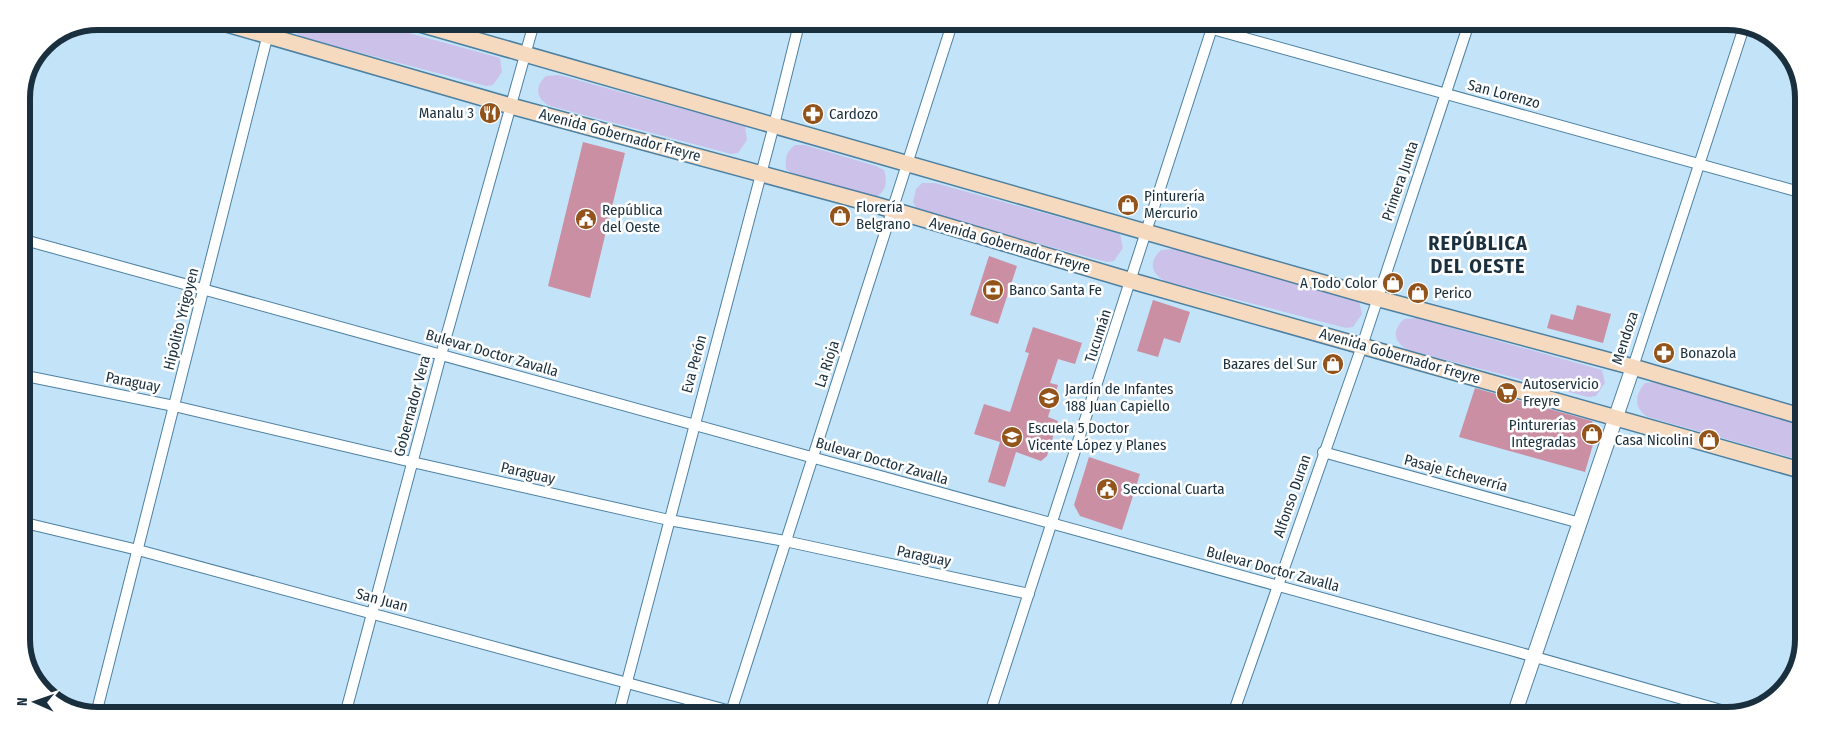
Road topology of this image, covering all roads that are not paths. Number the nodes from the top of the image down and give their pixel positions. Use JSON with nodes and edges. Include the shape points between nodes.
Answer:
{"nodes":[{"id":1,"x":269,"y":30,"type":"edge"},
{"id":2,"x":272,"y":30,"type":"edge"},
{"id":3,"x":441,"y":30,"type":"edge"},
{"id":4,"x":532,"y":30,"type":"edge"},
{"id":5,"x":798,"y":30,"type":"edge"},
{"id":6,"x":950,"y":30,"type":"edge"},
{"id":7,"x":1211,"y":30,"type":"edge"},
{"id":8,"x":1222,"y":30,"type":"edge"},
{"id":9,"x":1467,"y":30,"type":"edge"},
{"id":10,"x":1742,"y":32,"type":"edge"},
{"id":11,"x":525,"y":54,"type":"junction"},
{"id":12,"x":1446,"y":94,"type":"junction"},
{"id":13,"x":511,"y":106,"type":"junction"},
{"id":14,"x":774,"y":125,"type":"junction"},
{"id":15,"x":906,"y":162,"type":"junction"},
{"id":16,"x":1698,"y":163,"type":"junction"},
{"id":17,"x":760,"y":174,"type":"junction"},
{"id":18,"x":1795,"y":191,"type":"edge"},
{"id":19,"x":892,"y":210,"type":"junction"},
{"id":20,"x":1146,"y":232,"type":"junction"},
{"id":21,"x":30,"y":241,"type":"edge"},
{"id":22,"x":1132,"y":280,"type":"junction"},
{"id":23,"x":204,"y":289,"type":"junction"},
{"id":24,"x":1376,"y":298,"type":"junction"},
{"id":25,"x":1362,"y":346,"type":"junction"},
{"id":26,"x":441,"y":355,"type":"junction"},
{"id":27,"x":1633,"y":367,"type":"junction"},
{"id":28,"x":30,"y":377,"type":"edge"},
{"id":29,"x":174,"y":406,"type":"junction"},
{"id":30,"x":1795,"y":415,"type":"edge"},
{"id":31,"x":1616,"y":418,"type":"junction"},
{"id":32,"x":693,"y":425,"type":"junction"},
{"id":33,"x":1323,"y":452,"type":"junction"},
{"id":34,"x":813,"y":457,"type":"junction"},
{"id":35,"x":412,"y":462,"type":"junction"},
{"id":36,"x":1795,"y":469,"type":"edge"},
{"id":37,"x":669,"y":520,"type":"junction"},
{"id":38,"x":1580,"y":523,"type":"junction"},
{"id":39,"x":30,"y":524,"type":"edge"},
{"id":40,"x":1051,"y":524,"type":"junction"},
{"id":41,"x":785,"y":541,"type":"junction"},
{"id":42,"x":138,"y":550,"type":"junction"},
{"id":43,"x":1277,"y":585,"type":"junction"},
{"id":44,"x":1029,"y":594,"type":"junction"},
{"id":45,"x":373,"y":613,"type":"junction"},
{"id":46,"x":1533,"y":656,"type":"junction"},
{"id":47,"x":626,"y":682,"type":"junction"},
{"id":48,"x":98,"y":707,"type":"edge"},
{"id":49,"x":347,"y":707,"type":"edge"},
{"id":50,"x":620,"y":707,"type":"edge"},
{"id":51,"x":714,"y":707,"type":"edge"},
{"id":52,"x":734,"y":707,"type":"edge"},
{"id":53,"x":992,"y":707,"type":"edge"},
{"id":54,"x":1235,"y":707,"type":"edge"},
{"id":55,"x":1517,"y":707,"type":"edge"},
{"id":56,"x":1711,"y":707,"type":"edge"}],
"edges":[{"from":1,"to":23,"type":"street","name":"Hipólito Yrigoyen"},
{"from":2,"to":13,"type":"main road","name":"Avenida Gobernador Freyre"},
{"from":3,"to":11,"type":"main road"},
{"from":4,"to":11,"type":"street","name":"Gobernador Vera"},
{"from":5,"to":14,"type":"street","name":"Eva Perón"},
{"from":6,"to":15,"type":"street","name":"La Rioja"},
{"from":7,"to":20,"type":"street","name":"Tucumán"},
{"from":8,"to":12,"type":"street","name":"San Lorenzo"},
{"from":9,"to":12,"type":"street","name":"Primera Junta"},
{"from":10,"to":16,"type":"street","name":"Mendoza"},
{"from":11,"to":13,"type":"street","name":"Gobernador Vera"},
{"from":11,"to":14,"type":"main road"},
{"from":12,"to":16,"type":"street","name":"San Lorenzo"},
{"from":12,"to":24,"type":"street","name":"Primera Junta"},
{"from":13,"to":17,"type":"main road","name":"Avenida Gobernador Freyre"},
{"from":13,"to":26,"type":"street","name":"Gobernador Vera"},
{"from":14,"to":15,"type":"main road"},
{"from":14,"to":17,"type":"street","name":"Eva Perón"},
{"from":15,"to":19,"type":"street","name":"La Rioja"},
{"from":15,"to":20,"type":"main road"},
{"from":16,"to":18,"type":"street","name":"San Lorenzo"},
{"from":16,"to":27,"type":"street","name":"Mendoza"},
{"from":17,"to":19,"type":"main road","name":"Avenida Gobernador Freyre"},
{"from":17,"to":32,"type":"street","name":"Eva Perón"},
{"from":19,"to":22,"type":"main road","name":"Avenida Gobernador Freyre"},
{"from":19,"to":34,"type":"street","name":"La Rioja"},
{"from":20,"to":22,"type":"street","name":"Tucumán"},
{"from":20,"to":24,"type":"main road"},
{"from":21,"to":23,"type":"street","name":"Bulevar Doctor Zavalla"},
{"from":22,"to":25,"type":"main road","name":"Avenida Gobernador Freyre"},
{"from":22,"to":40,"type":"street","name":"Tucumán"},
{"from":23,"to":26,"type":"street","name":"Bulevar Doctor Zavalla"},
{"from":23,"to":29,"type":"street","name":"Hipólito Yrigoyen"},
{"from":24,"to":25,"type":"street","name":"Primera Junta"},
{"from":24,"to":27,"type":"main road"},
{"from":25,"to":31,"type":"main road","name":"Avenida Gobernador Freyre"},
{"from":25,"to":33,"type":"street","name":"Alfonso Duran"},
{"from":26,"to":32,"type":"street","name":"Bulevar Doctor Zavalla"},
{"from":26,"to":35,"type":"street","name":"Gobernador Vera"},
{"from":27,"to":30,"type":"main road"},
{"from":27,"to":31,"type":"street","name":"Mendoza"},
{"from":28,"to":29,"type":"street","name":"Paraguay"},
{"from":29,"to":35,"type":"street","name":"Paraguay"},
{"from":29,"to":42,"type":"street","name":"Hipólito Yrigoyen"},
{"from":31,"to":36,"type":"main road","name":"Avenida Gobernador Freyre"},
{"from":31,"to":38,"type":"street","name":"Mendoza"},
{"from":32,"to":34,"type":"street","name":"Bulevar Doctor Zavalla"},
{"from":32,"to":37,"type":"street","name":"Eva Perón"},
{"from":33,"to":38,"type":"street","name":"Pasaje Echeverría"},
{"from":33,"to":43,"type":"street","name":"Alfonso Duran"},
{"from":34,"to":40,"type":"street","name":"Bulevar Doctor Zavalla"},
{"from":34,"to":41,"type":"street","name":"La Rioja"},
{"from":35,"to":37,"type":"street","name":"Paraguay"},
{"from":35,"to":45,"type":"street","name":"Gobernador Vera"},
{"from":37,"to":41,"type":"street","name":"Paraguay"},
{"from":37,"to":47,"type":"street","name":"Eva Perón"},
{"from":38,"to":46,"type":"street","name":"Mendoza"},
{"from":39,"to":42,"type":"street","name":"San Juan"},
{"from":40,"to":43,"type":"street","name":"Bulevar Doctor Zavalla"},
{"from":40,"to":44,"type":"street","name":"Tucumán"},
{"from":41,"to":44,"type":"street","name":"Paraguay"},
{"from":41,"to":52,"type":"street","name":"La Rioja"},
{"from":42,"to":45,"type":"street","name":"San Juan"},
{"from":42,"to":48,"type":"street","name":"Hipólito Yrigoyen"},
{"from":43,"to":46,"type":"street","name":"Bulevar Doctor Zavalla"},
{"from":43,"to":54,"type":"street","name":"Alfonso Duran"},
{"from":44,"to":53,"type":"street","name":"Tucumán"},
{"from":45,"to":47,"type":"street","name":"San Juan"},
{"from":45,"to":49,"type":"street","name":"Gobernador Vera"},
{"from":46,"to":55,"type":"street","name":"Mendoza"},
{"from":46,"to":56,"type":"street","name":"Bulevar Doctor Zavalla"},
{"from":47,"to":50,"type":"street","name":"Eva Perón"},
{"from":47,"to":51,"type":"street","name":"San Juan"}]}
